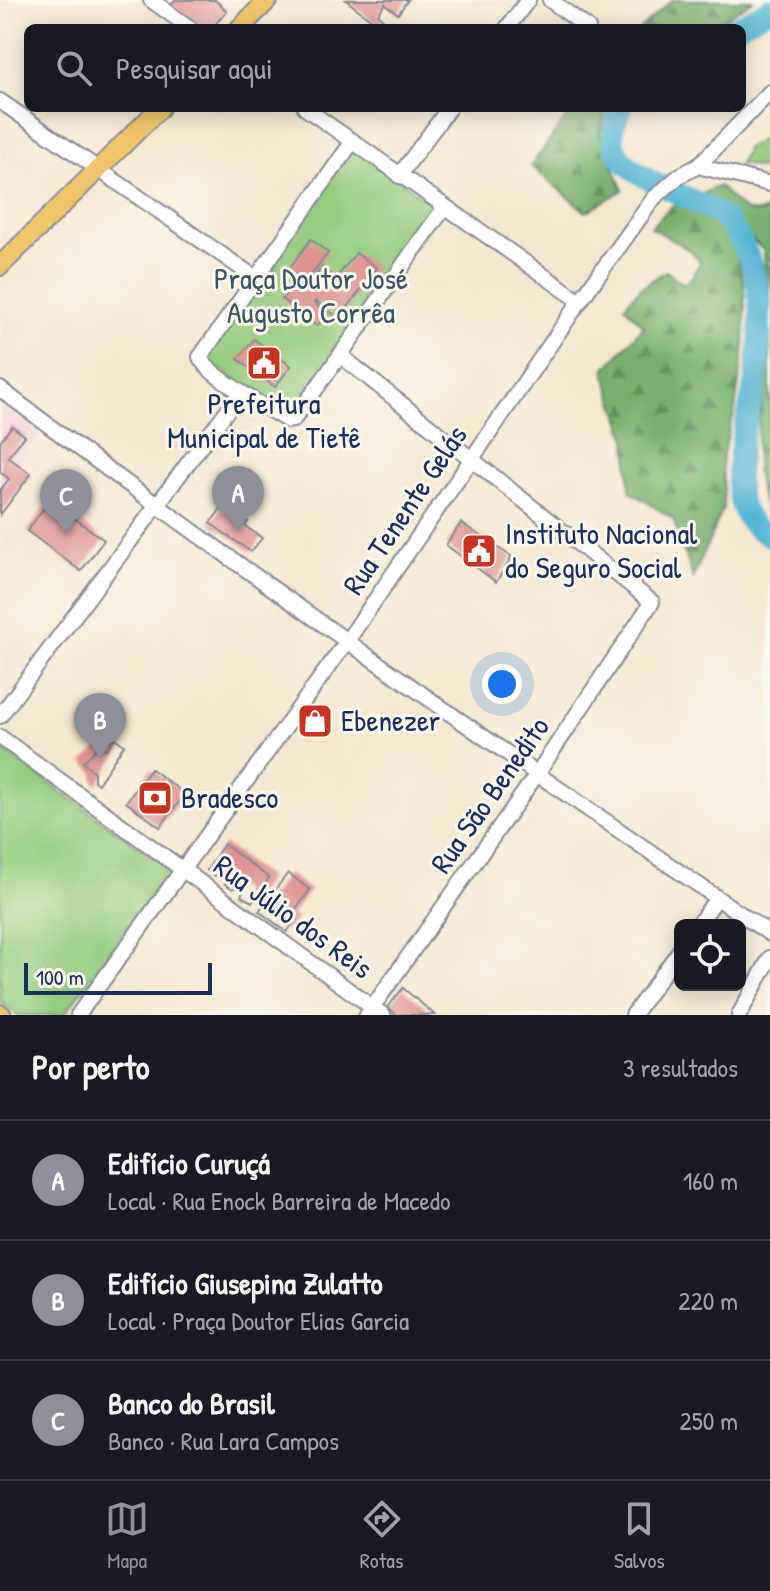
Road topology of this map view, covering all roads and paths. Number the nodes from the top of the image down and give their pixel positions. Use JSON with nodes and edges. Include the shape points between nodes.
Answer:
{"nodes":[{"id":1,"x":151,"y":0,"type":"edge"},
{"id":2,"x":268,"y":0,"type":"edge"},
{"id":3,"x":528,"y":0,"type":"edge"},
{"id":4,"x":550,"y":0,"type":"edge"},
{"id":5,"x":184,"y":24,"type":"edge"},
{"id":6,"x":244,"y":24,"type":"edge"},
{"id":7,"x":510,"y":24,"type":"edge"},
{"id":8,"x":583,"y":24,"type":"edge"},
{"id":9,"x":770,"y":92,"type":"edge"},
{"id":10,"x":0,"y":101,"type":"edge"},
{"id":11,"x":156,"y":112,"type":"edge"},
{"id":12,"x":311,"y":112,"type":"edge"},
{"id":13,"x":446,"y":112,"type":"edge"},
{"id":14,"x":353,"y":141,"type":"junction"},
{"id":15,"x":698,"y":166,"type":"junction"},
{"id":16,"x":97,"y":169,"type":"junction"},
{"id":17,"x":399,"y":176,"type":"junction"},
{"id":18,"x":768,"y":182,"type":"edge"},
{"id":19,"x":445,"y":207,"type":"junction"},
{"id":20,"x":0,"y":266,"type":"edge"},
{"id":21,"x":254,"y":277,"type":"junction"},
{"id":22,"x":580,"y":301,"type":"junction"},
{"id":23,"x":341,"y":356,"type":"junction"},
{"id":24,"x":0,"y":389,"type":"edge"},
{"id":25,"x":241,"y":392,"type":"junction"},
{"id":26,"x":472,"y":459,"type":"junction"},
{"id":27,"x":156,"y":506,"type":"junction"},
{"id":28,"x":347,"y":641,"type":"junction"},
{"id":29,"x":0,"y":716,"type":"edge"},
{"id":30,"x":0,"y":737,"type":"edge"},
{"id":31,"x":537,"y":774,"type":"junction"},
{"id":32,"x":183,"y":869,"type":"junction"},
{"id":33,"x":717,"y":898,"type":"junction"},
{"id":34,"x":702,"y":919,"type":"edge"},
{"id":35,"x":770,"y":934,"type":"edge"},
{"id":36,"x":674,"y":958,"type":"edge"},
{"id":37,"x":770,"y":958,"type":"edge"},
{"id":38,"x":375,"y":1012,"type":"edge"},
{"id":39,"x":78,"y":1015,"type":"edge"},
{"id":40,"x":633,"y":1015,"type":"edge"},
{"id":41,"x":739,"y":1015,"type":"edge"}],
"edges":[{"from":1,"to":5,"type":"street"},
{"from":2,"to":6,"type":"main road"},
{"from":3,"to":7,"type":"street"},
{"from":4,"to":8,"type":"street"},
{"from":9,"to":15,"type":"street","name":"Rua Tenente Gelás"},
{"from":10,"to":16,"type":"street"},
{"from":11,"to":16,"type":"main road"},
{"from":12,"to":14,"type":"street"},
{"from":13,"to":17,"type":"street"},
{"from":14,"to":17,"type":"street"},
{"from":14,"to":21,"type":"street"},
{"from":15,"to":18,"type":"street"},
{"from":15,"to":22,"type":"street","name":"Rua Tenente Gelás","via":[[654,198]]},
{"from":16,"to":20,"type":"main road"},
{"from":16,"to":21,"type":"street"},
{"from":17,"to":19,"type":"street"},
{"from":19,"to":22,"type":"street"},
{"from":19,"to":23,"type":"street"},
{"from":21,"to":25,"type":"street","via":[[200,357],[202,364]]},
{"from":22,"to":26,"type":"street","name":"Rua Tenente Gelás"},
{"from":23,"to":25,"type":"street","via":[[293,420]]},
{"from":23,"to":26,"type":"street"},
{"from":24,"to":27,"type":"street"},
{"from":25,"to":27,"type":"street"},
{"from":26,"to":28,"type":"street","name":"Rua Tenente Gelás"},
{"from":26,"to":31,"type":"street","name":"Rua São Benedito","via":[[652,602]]},
{"from":27,"to":28,"type":"street"},
{"from":27,"to":29,"type":"street"},
{"from":28,"to":31,"type":"street"},
{"from":28,"to":32,"type":"street","name":"Rua Tenente Gelás"},
{"from":30,"to":32,"type":"street","name":"Rua Júlio dos Reis"},
{"from":31,"to":33,"type":"street"},
{"from":31,"to":38,"type":"street","name":"Rua São Benedito"},
{"from":32,"to":38,"type":"street","name":"Rua Júlio dos Reis"},
{"from":32,"to":39,"type":"street","name":"Rua Tenente Gelás"},
{"from":33,"to":34,"type":"street"},
{"from":33,"to":35,"type":"street"},
{"from":36,"to":40,"type":"street"},
{"from":37,"to":41,"type":"street"}]}
